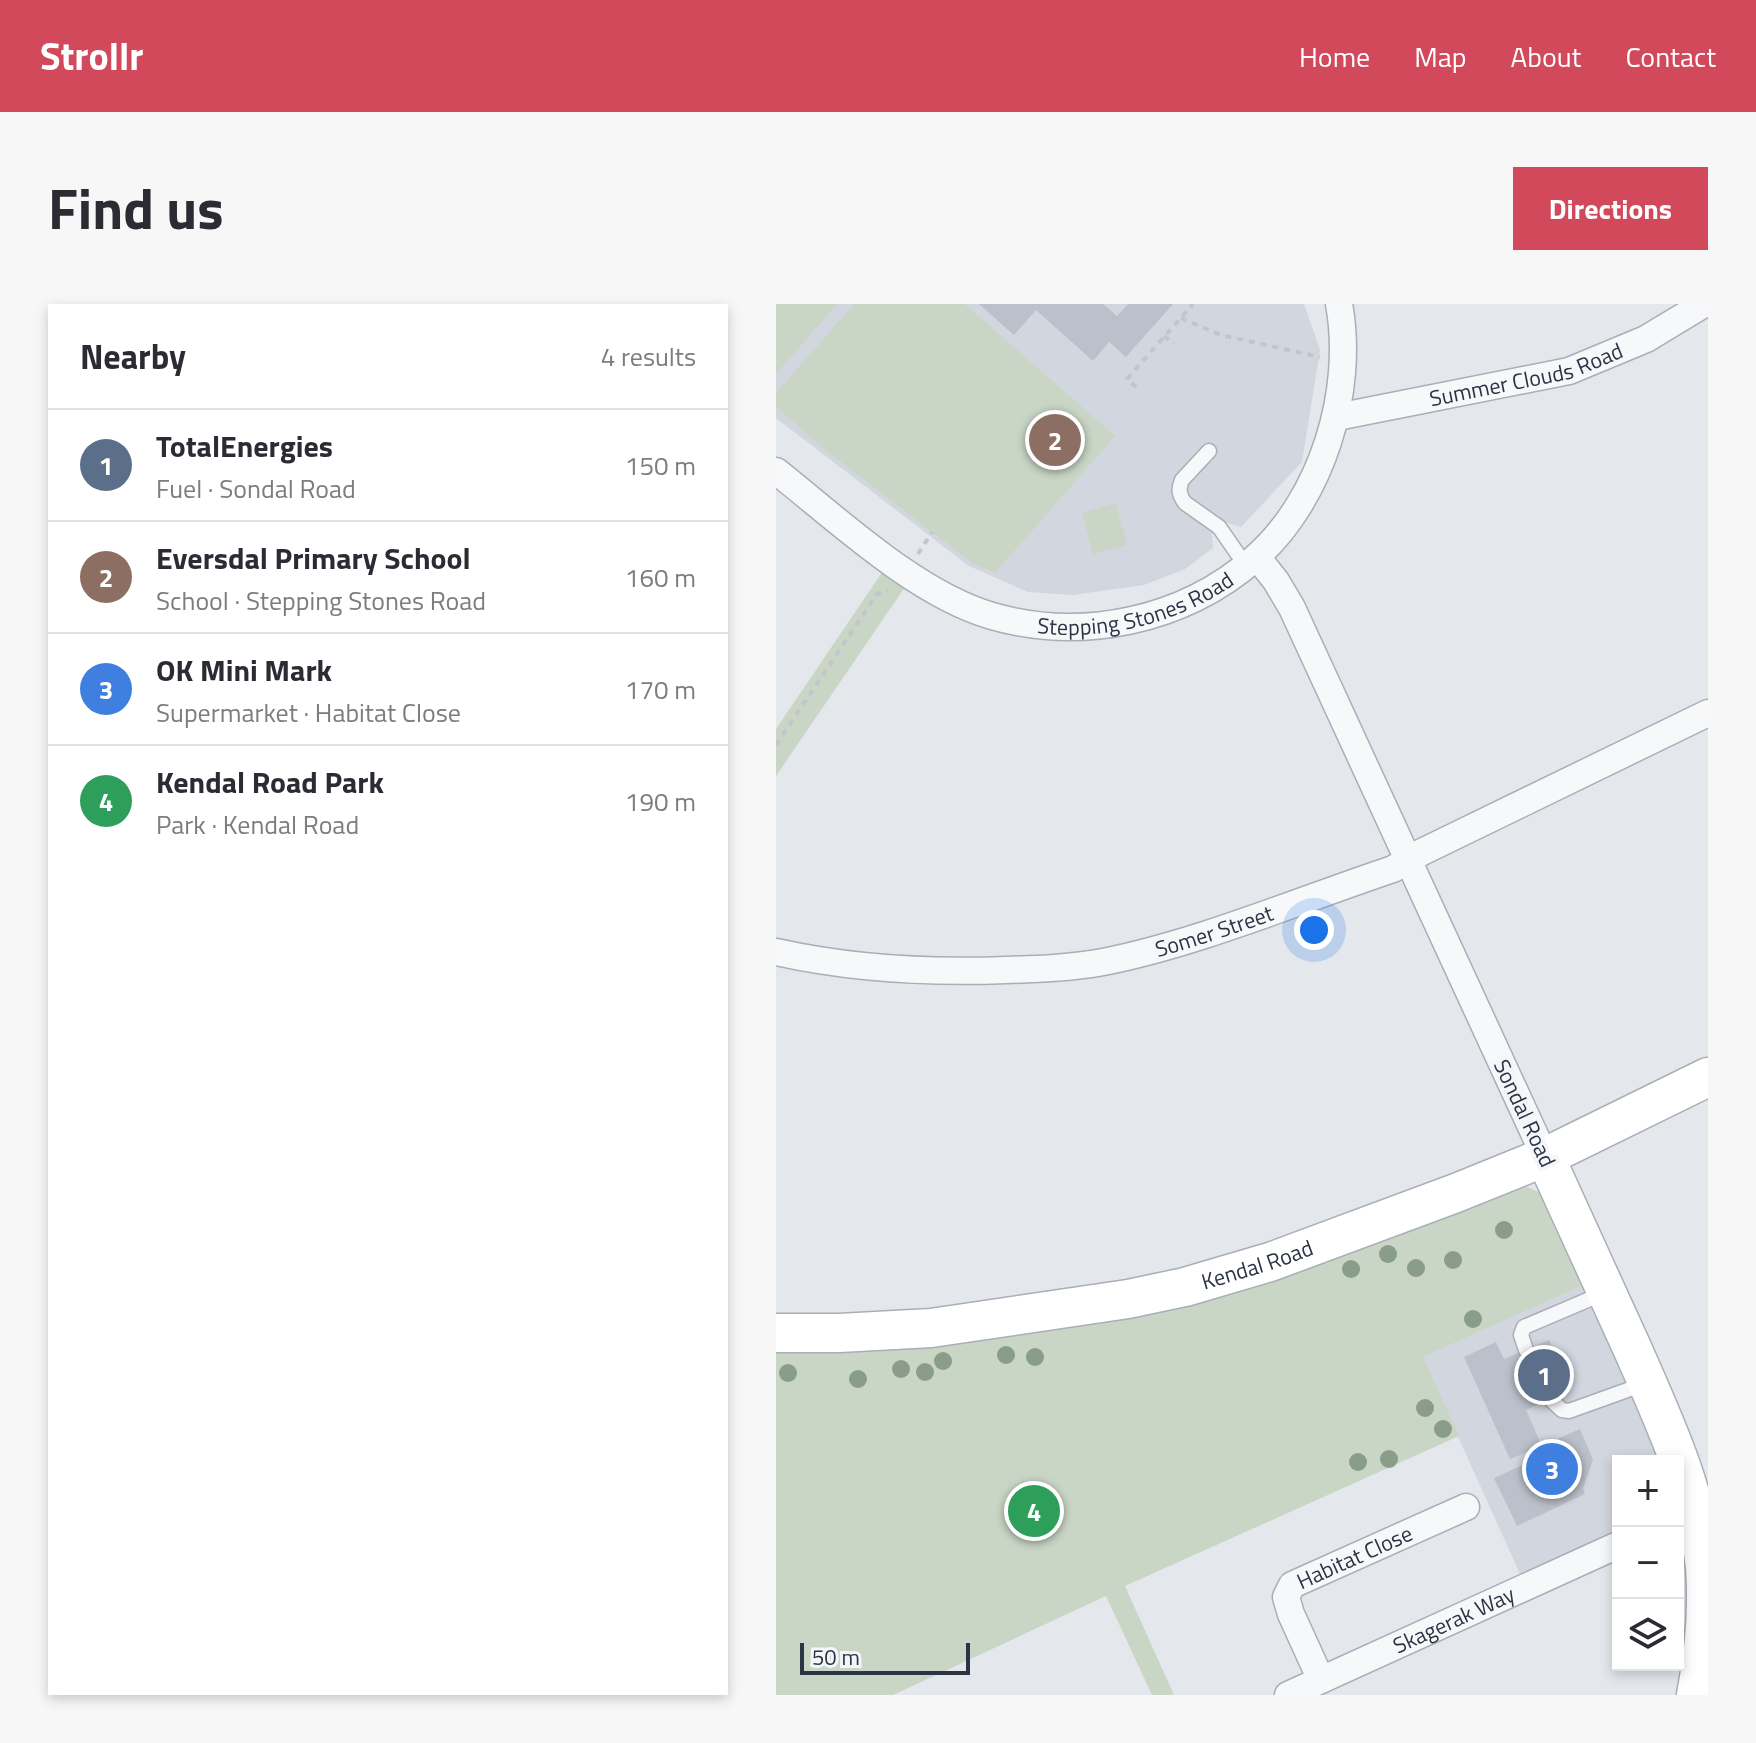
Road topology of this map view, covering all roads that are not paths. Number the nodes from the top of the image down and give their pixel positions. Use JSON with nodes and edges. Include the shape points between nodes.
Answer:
{"nodes":[{"id":1,"x":1339,"y":304,"type":"edge"},
{"id":2,"x":1704,"y":304,"type":"edge"},
{"id":3,"x":1337,"y":417,"type":"junction"},
{"id":4,"x":1209,"y":451,"type":"dead end"},
{"id":5,"x":776,"y":471,"type":"edge"},
{"id":6,"x":1252,"y":561,"type":"junction"},
{"id":7,"x":1708,"y":713,"type":"edge"},
{"id":8,"x":1409,"y":859,"type":"junction"},
{"id":9,"x":776,"y":952,"type":"edge"},
{"id":10,"x":1708,"y":1077,"type":"edge"},
{"id":11,"x":1545,"y":1157,"type":"junction"},
{"id":12,"x":1606,"y":1292,"type":"junction"},
{"id":13,"x":776,"y":1333,"type":"edge"},
{"id":14,"x":1526,"y":1350,"type":"dead end"},
{"id":15,"x":1647,"y":1383,"type":"junction"},
{"id":16,"x":1550,"y":1399,"type":"dead end"},
{"id":17,"x":1466,"y":1507,"type":"dead end"},
{"id":18,"x":1686,"y":1513,"type":"edge"},
{"id":19,"x":1612,"y":1548,"type":"edge"},
{"id":20,"x":1321,"y":1680,"type":"junction"},
{"id":21,"x":1288,"y":1695,"type":"edge"},
{"id":22,"x":1696,"y":1695,"type":"edge"}],
"edges":[{"from":1,"to":3,"type":"street","name":"Stepping Stones Road","via":[[1343,361]]},
{"from":2,"to":3,"type":"street","name":"Summer Clouds Road","via":[[1646,339],[1569,371]]},
{"from":3,"to":6,"type":"street","name":"Stepping Stones Road","via":[[1317,471],[1292,515]]},
{"from":4,"to":6,"type":"lane","via":[[1182,480],[1181,497]]},
{"from":5,"to":6,"type":"street","name":"Stepping Stones Road","via":[[940,595],[990,616],[1031,625],[1074,628],[1151,616],[1201,594]]},
{"from":6,"to":8,"type":"street","name":"Sondal Road","via":[[1276,581],[1292,608]]},
{"from":7,"to":8,"type":"street","name":"Somer Street"},
{"from":8,"to":9,"type":"street","name":"Somer Street","via":[[1172,945],[1102,962],[943,973],[849,966]]},
{"from":8,"to":11,"type":"street","name":"Sondal Road"},
{"from":10,"to":11,"type":"street","name":"Kendal Road"},
{"from":11,"to":12,"type":"street","name":"Sondal Road"},
{"from":11,"to":13,"type":"street","name":"Kendal Road","via":[[1317,1245],[1185,1287],[931,1328]]},
{"from":12,"to":14,"type":"lane","via":[[1524,1327]]},
{"from":12,"to":15,"type":"street","name":"Sondal Road"},
{"from":15,"to":16,"type":"lane","via":[[1569,1411]]},
{"from":15,"to":18,"type":"street","name":"Sondal Road","via":[[1683,1466]]},
{"from":17,"to":20,"type":"street","name":"Habitat Close","via":[[1292,1585],[1286,1597],[1291,1614]]},
{"from":18,"to":22,"type":"street","name":"Sondal Road","via":[[1705,1570],[1705,1630]]},
{"from":19,"to":20,"type":"street","name":"Skagerak Way"},
{"from":20,"to":21,"type":"street","name":"Skagerak Way"}]}
